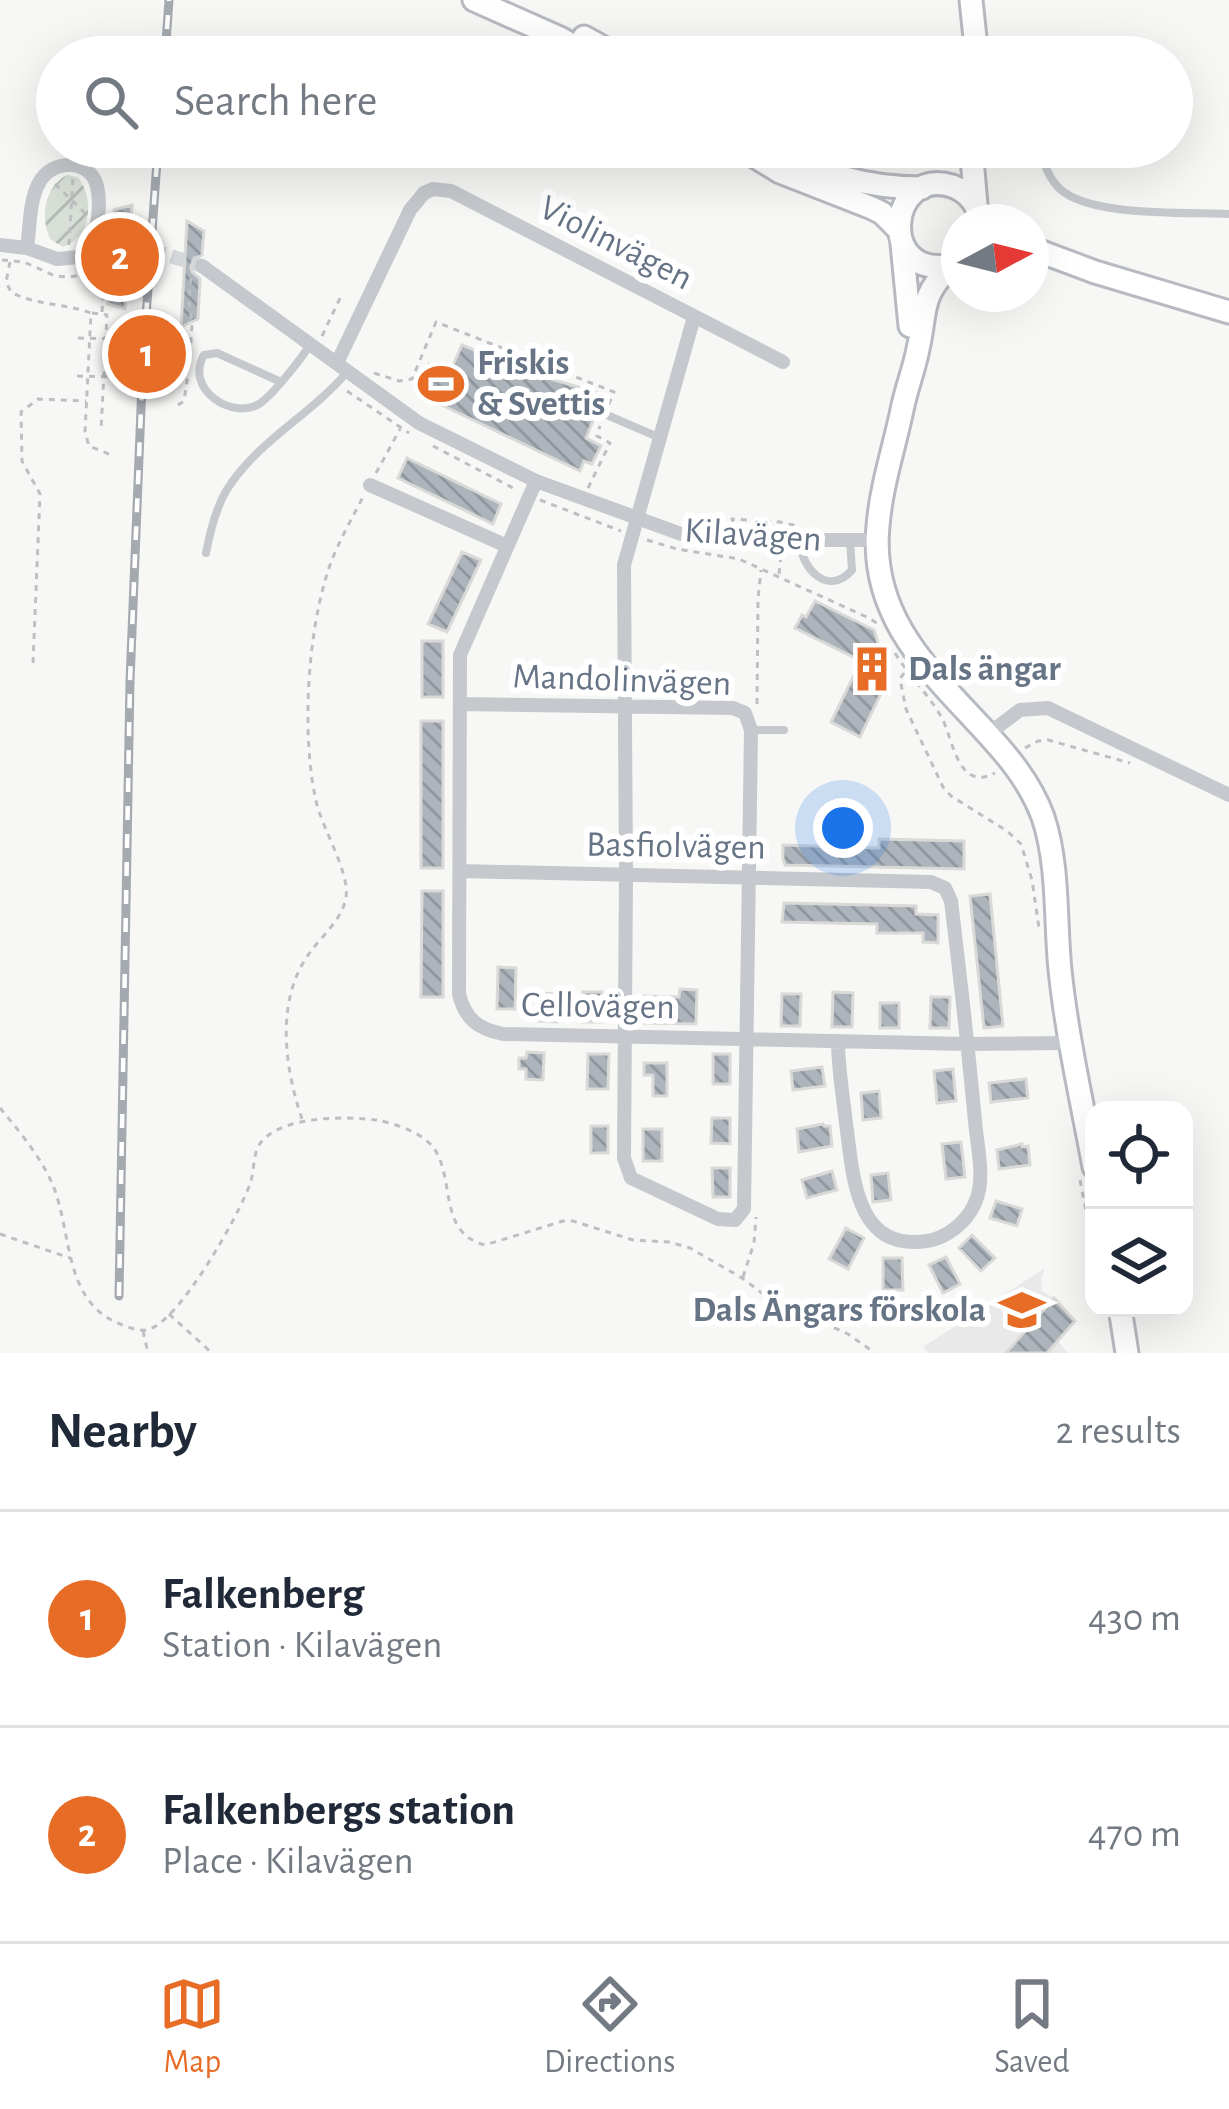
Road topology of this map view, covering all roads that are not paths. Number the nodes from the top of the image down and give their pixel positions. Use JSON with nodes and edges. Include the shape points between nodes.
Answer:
{"nodes":[{"id":1,"x":474,"y":0,"type":"edge"},
{"id":2,"x":505,"y":0,"type":"edge"},
{"id":3,"x":971,"y":0,"type":"edge"},
{"id":4,"x":555,"y":36,"type":"edge"},
{"id":5,"x":583,"y":36,"type":"edge"},
{"id":6,"x":975,"y":36,"type":"edge"},
{"id":7,"x":56,"y":168,"type":"edge"},
{"id":8,"x":83,"y":168,"type":"edge"},
{"id":9,"x":774,"y":168,"type":"edge"},
{"id":10,"x":813,"y":168,"type":"edge"},
{"id":11,"x":954,"y":168,"type":"edge"},
{"id":12,"x":971,"y":168,"type":"edge"},
{"id":13,"x":1048,"y":168,"type":"edge"},
{"id":14,"x":930,"y":186,"type":"junction"},
{"id":15,"x":971,"y":204,"type":"edge"},
{"id":16,"x":978,"y":204,"type":"edge"},
{"id":17,"x":1229,"y":214,"type":"edge"},
{"id":18,"x":900,"y":236,"type":"junction"},
{"id":19,"x":0,"y":244,"type":"edge"},
{"id":20,"x":27,"y":248,"type":"junction"},
{"id":21,"x":109,"y":248,"type":"tunnel mouth"},
{"id":22,"x":91,"y":251,"type":"junction"},
{"id":23,"x":1049,"y":255,"type":"edge"},
{"id":24,"x":941,"y":266,"type":"edge"},
{"id":25,"x":1049,"y":266,"type":"edge"},
{"id":26,"x":196,"y":272,"type":"tunnel mouth"},
{"id":27,"x":1095,"y":272,"type":"junction"},
{"id":28,"x":941,"y":277,"type":"edge"},
{"id":29,"x":1229,"y":312,"type":"edge"},
{"id":30,"x":694,"y":317,"type":"junction"},
{"id":31,"x":315,"y":342,"type":"junction"},
{"id":32,"x":782,"y":362,"type":"dead end"},
{"id":33,"x":342,"y":367,"type":"junction"},
{"id":34,"x":280,"y":382,"type":"junction"},
{"id":35,"x":907,"y":383,"type":"junction"},
{"id":36,"x":602,"y":413,"type":"road end"},
{"id":37,"x":659,"y":437,"type":"junction"},
{"id":38,"x":536,"y":482,"type":"junction"},
{"id":39,"x":370,"y":485,"type":"road end"},
{"id":40,"x":636,"y":519,"type":"junction"},
{"id":41,"x":850,"y":540,"type":"junction"},
{"id":42,"x":877,"y":540,"type":"junction"},
{"id":43,"x":800,"y":541,"type":"junction"},
{"id":44,"x":507,"y":546,"type":"junction"},
{"id":45,"x":206,"y":553,"type":"dead end"},
{"id":46,"x":460,"y":704,"type":"junction"},
{"id":47,"x":624,"y":708,"type":"junction"},
{"id":48,"x":751,"y":730,"type":"junction"},
{"id":49,"x":784,"y":730,"type":"dead end"},
{"id":50,"x":988,"y":734,"type":"junction"},
{"id":51,"x":1229,"y":795,"type":"edge"},
{"id":52,"x":461,"y":872,"type":"junction"},
{"id":53,"x":626,"y":875,"type":"junction"},
{"id":54,"x":750,"y":878,"type":"junction"},
{"id":55,"x":625,"y":1036,"type":"junction"},
{"id":56,"x":747,"y":1039,"type":"junction"},
{"id":57,"x":838,"y":1041,"type":"junction"},
{"id":58,"x":1071,"y":1043,"type":"junction"},
{"id":59,"x":968,"y":1044,"type":"junction"},
{"id":60,"x":1085,"y":1161,"type":"edge"},
{"id":61,"x":1121,"y":1317,"type":"edge"},
{"id":62,"x":1127,"y":1353,"type":"edge"}],
"edges":[{"from":1,"to":4,"type":"street"},
{"from":2,"to":5,"type":"street"},
{"from":3,"to":6,"type":"street"},
{"from":7,"to":20,"type":"street","via":[[39,182]]},
{"from":8,"to":22,"type":"street","via":[[98,188]]},
{"from":9,"to":18,"type":"street","via":[[882,213]]},
{"from":10,"to":14,"type":"street","via":[[888,187]]},
{"from":11,"to":14,"type":"street"},
{"from":12,"to":16,"type":"street"},
{"from":13,"to":17,"type":"lane","via":[[1067,195],[1085,203]]},
{"from":14,"to":15,"type":"street","via":[[960,189]]},
{"from":14,"to":18,"type":"street","via":[[904,205]]},
{"from":18,"to":24,"type":"street","via":[[910,255]]},
{"from":18,"to":35,"type":"street","via":[[910,316]]},
{"from":19,"to":20,"type":"street"},
{"from":20,"to":22,"type":"street","via":[[69,258]]},
{"from":21,"to":22,"type":"street"},
{"from":23,"to":27,"type":"street"},
{"from":25,"to":27,"type":"street"},
{"from":26,"to":31,"type":"street","name":"Kilavägen"},
{"from":27,"to":29,"type":"street"},
{"from":28,"to":35,"type":"street","via":[[924,304]]},
{"from":30,"to":32,"type":"street","name":"Violinvägen"},
{"from":30,"to":33,"type":"street","name":"Violinvägen","via":[[434,189],[410,210]]},
{"from":30,"to":37,"type":"street","name":"Violinvägen"},
{"from":31,"to":33,"type":"street","name":"Kilavägen"},
{"from":31,"to":34,"type":"lane"},
{"from":33,"to":38,"type":"street","name":"Kilavägen","via":[[419,423]]},
{"from":33,"to":45,"type":"lane","via":[[226,490]]},
{"from":34,"to":34,"type":"lane","via":[[217,353],[194,369],[203,390],[242,408],[259,404]]},
{"from":35,"to":42,"type":"street"},
{"from":36,"to":37,"type":"lane"},
{"from":37,"to":40,"type":"street","name":"Violinvägen"},
{"from":38,"to":40,"type":"street","name":"Kilavägen"},
{"from":38,"to":44,"type":"street","name":"Cellovägen"},
{"from":39,"to":44,"type":"street"},
{"from":40,"to":43,"type":"street","name":"Kilavägen","via":[[681,534]]},
{"from":40,"to":47,"type":"street","name":"Violinvägen","via":[[624,566]]},
{"from":41,"to":42,"type":"street","name":"Kilavägen"},
{"from":41,"to":43,"type":"street","name":"Kilavägen"},
{"from":41,"to":43,"type":"lane","via":[[852,570],[833,582],[815,574]]},
{"from":42,"to":50,"type":"street","via":[[883,586],[905,639]]},
{"from":44,"to":46,"type":"street","name":"Cellovägen","via":[[460,655]]},
{"from":46,"to":47,"type":"street","name":"Mandolinvägen"},
{"from":46,"to":52,"type":"street","name":"Cellovägen"},
{"from":47,"to":48,"type":"street","name":"Mandolinvägen","via":[[733,708],[746,713]]},
{"from":47,"to":53,"type":"street","name":"Violinvägen"},
{"from":48,"to":49,"type":"lane"},
{"from":48,"to":54,"type":"street","name":"Mandolinvägen"},
{"from":50,"to":51,"type":"street","via":[[1020,710],[1048,708]]},
{"from":50,"to":58,"type":"street","via":[[1015,764],[1045,823]]},
{"from":52,"to":53,"type":"street","name":"Basfiolvägen"},
{"from":52,"to":55,"type":"street","name":"Cellovägen","via":[[459,994],[471,1021],[502,1034]]},
{"from":53,"to":54,"type":"street","name":"Basfiolvägen"},
{"from":53,"to":55,"type":"street","name":"Violinvägen"},
{"from":54,"to":56,"type":"street","name":"Mandolinvägen"},
{"from":54,"to":59,"type":"street","name":"Basfiolvägen","via":[[945,888]]},
{"from":55,"to":56,"type":"street","name":"Cellovägen"},
{"from":55,"to":56,"type":"street","name":"Mandolinvägen","via":[[624,1158],[631,1178],[727,1221],[744,1209]]},
{"from":56,"to":57,"type":"street","name":"Cellovägen"},
{"from":57,"to":59,"type":"street","name":"Cellovägen"},
{"from":57,"to":59,"type":"street","via":[[857,1198],[879,1229],[909,1242],[937,1239],[975,1203],[980,1180]]},
{"from":58,"to":59,"type":"street","name":"Cellovägen"},
{"from":58,"to":60,"type":"street"},
{"from":61,"to":62,"type":"street"}]}
